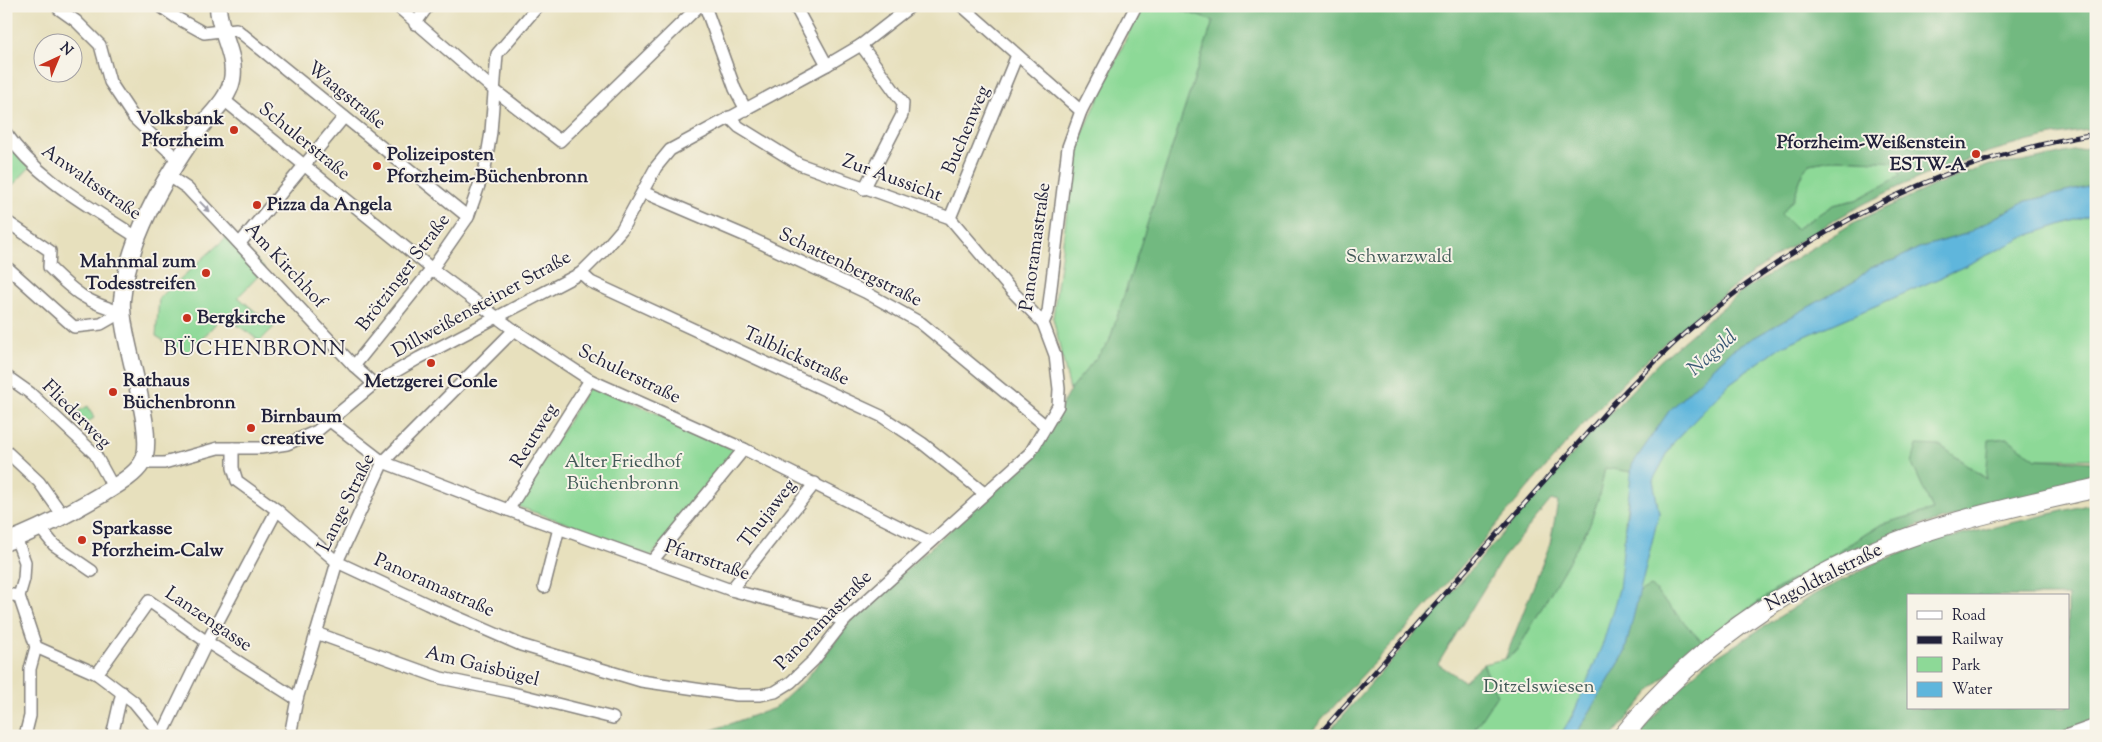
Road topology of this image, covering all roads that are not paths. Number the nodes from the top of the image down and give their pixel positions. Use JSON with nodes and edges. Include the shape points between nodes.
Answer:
{"nodes":[{"id":1,"x":160,"y":6,"type":"edge"},
{"id":2,"x":218,"y":6,"type":"edge"},
{"id":3,"x":396,"y":6,"type":"edge"},
{"id":4,"x":428,"y":6,"type":"edge"},
{"id":5,"x":538,"y":6,"type":"edge"},
{"id":6,"x":699,"y":6,"type":"edge"},
{"id":7,"x":705,"y":6,"type":"edge"},
{"id":8,"x":795,"y":6,"type":"edge"},
{"id":9,"x":911,"y":6,"type":"edge"},
{"id":10,"x":962,"y":6,"type":"edge"},
{"id":11,"x":1136,"y":6,"type":"edge"},
{"id":12,"x":59,"y":9,"type":"dead end"},
{"id":13,"x":415,"y":24,"type":"junction"},
{"id":14,"x":221,"y":30,"type":"junction"},
{"id":15,"x":861,"y":45,"type":"junction"},
{"id":16,"x":1017,"y":55,"type":"junction"},
{"id":17,"x":827,"y":66,"type":"junction"},
{"id":18,"x":492,"y":89,"type":"junction"},
{"id":19,"x":224,"y":100,"type":"junction"},
{"id":20,"x":746,"y":110,"type":"junction"},
{"id":21,"x":1081,"y":111,"type":"junction"},
{"id":22,"x":344,"y":117,"type":"junction"},
{"id":23,"x":729,"y":117,"type":"junction"},
{"id":24,"x":6,"y":133,"type":"edge"},
{"id":25,"x":178,"y":160,"type":"junction"},
{"id":26,"x":305,"y":165,"type":"junction"},
{"id":27,"x":168,"y":176,"type":"junction"},
{"id":28,"x":864,"y":189,"type":"junction"},
{"id":29,"x":643,"y":192,"type":"junction"},
{"id":30,"x":468,"y":217,"type":"junction"},
{"id":31,"x":950,"y":218,"type":"junction"},
{"id":32,"x":6,"y":221,"type":"edge"},
{"id":33,"x":138,"y":238,"type":"junction"},
{"id":34,"x":240,"y":243,"type":"junction"},
{"id":35,"x":6,"y":269,"type":"edge"},
{"id":36,"x":432,"y":269,"type":"junction"},
{"id":37,"x":581,"y":273,"type":"junction"},
{"id":38,"x":122,"y":312,"type":"junction"},
{"id":39,"x":496,"y":318,"type":"junction"},
{"id":40,"x":1043,"y":323,"type":"junction"},
{"id":41,"x":514,"y":330,"type":"junction"},
{"id":42,"x":354,"y":366,"type":"junction"},
{"id":43,"x":6,"y":376,"type":"edge"},
{"id":44,"x":590,"y":380,"type":"junction"},
{"id":45,"x":374,"y":384,"type":"junction"},
{"id":46,"x":330,"y":421,"type":"junction"},
{"id":47,"x":1046,"y":426,"type":"junction"},
{"id":48,"x":233,"y":448,"type":"junction"},
{"id":49,"x":744,"y":449,"type":"junction"},
{"id":50,"x":6,"y":451,"type":"edge"},
{"id":51,"x":383,"y":462,"type":"junction"},
{"id":52,"x":142,"y":463,"type":"junction"},
{"id":53,"x":814,"y":483,"type":"junction"},
{"id":54,"x":113,"y":487,"type":"junction"},
{"id":55,"x":2096,"y":488,"type":"edge"},
{"id":56,"x":984,"y":493,"type":"junction"},
{"id":57,"x":277,"y":510,"type":"junction"},
{"id":58,"x":508,"y":510,"type":"junction"},
{"id":59,"x":64,"y":517,"type":"junction"},
{"id":60,"x":559,"y":528,"type":"junction"},
{"id":61,"x":41,"y":529,"type":"junction"},
{"id":62,"x":11,"y":540,"type":"edge"},
{"id":63,"x":930,"y":542,"type":"junction"},
{"id":64,"x":653,"y":560,"type":"junction"},
{"id":65,"x":337,"y":562,"type":"junction"},
{"id":66,"x":92,"y":571,"type":"dead end"},
{"id":67,"x":544,"y":587,"type":"dead end"},
{"id":68,"x":731,"y":590,"type":"junction"},
{"id":69,"x":6,"y":594,"type":"edge"},
{"id":70,"x":18,"y":596,"type":"junction"},
{"id":71,"x":845,"y":620,"type":"junction"},
{"id":72,"x":316,"y":633,"type":"junction"},
{"id":73,"x":207,"y":642,"type":"junction"},
{"id":74,"x":36,"y":647,"type":"junction"},
{"id":75,"x":97,"y":674,"type":"junction"},
{"id":76,"x":122,"y":692,"type":"junction"},
{"id":77,"x":297,"y":699,"type":"junction"},
{"id":78,"x":613,"y":718,"type":"dead end"},
{"id":79,"x":2096,"y":725,"type":"edge"},
{"id":80,"x":25,"y":736,"type":"edge"},
{"id":81,"x":112,"y":736,"type":"edge"},
{"id":82,"x":162,"y":736,"type":"edge"},
{"id":83,"x":290,"y":736,"type":"edge"},
{"id":84,"x":1623,"y":736,"type":"edge"},
{"id":85,"x":2065,"y":736,"type":"edge"}],
"edges":[{"from":1,"to":14,"type":"street","name":"Waagstraße","via":[[204,33]]},
{"from":2,"to":14,"type":"main road"},
{"from":3,"to":13,"type":"street"},
{"from":4,"to":13,"type":"street"},
{"from":5,"to":18,"type":"street","name":"Brötzinger Straße","via":[[496,54]]},
{"from":6,"to":18,"type":"street","via":[[560,141]]},
{"from":7,"to":20,"type":"street","via":[[735,89]]},
{"from":8,"to":17,"type":"street"},
{"from":9,"to":15,"type":"street","name":"Dillweißensteiner Straße"},
{"from":10,"to":16,"type":"street"},
{"from":11,"to":21,"type":"street","name":"Panoramastraße"},
{"from":12,"to":25,"type":"street","via":[[100,45],[110,82],[134,118]]},
{"from":13,"to":18,"type":"street"},
{"from":14,"to":19,"type":"main road","via":[[233,70],[232,83]]},
{"from":14,"to":22,"type":"street","name":"Waagstraße","via":[[236,29]]},
{"from":15,"to":17,"type":"street","name":"Dillweißensteiner Straße"},
{"from":15,"to":28,"type":"street","via":[[903,103],[902,115]]},
{"from":16,"to":21,"type":"street"},
{"from":16,"to":31,"type":"street","name":"Buchenweg"},
{"from":17,"to":20,"type":"street","name":"Dillweißensteiner Straße"},
{"from":18,"to":30,"type":"street","name":"Brötzinger Straße","via":[[491,132],[485,168]]},
{"from":19,"to":25,"type":"main road"},
{"from":19,"to":26,"type":"street","name":"Schulerstraße"},
{"from":20,"to":23,"type":"street","name":"Dillweißensteiner Straße"},
{"from":21,"to":40,"type":"street","name":"Panoramastraße","via":[[1068,147],[1048,312]]},
{"from":22,"to":26,"type":"street"},
{"from":22,"to":30,"type":"street","name":"Waagstraße"},
{"from":23,"to":28,"type":"street","name":"Zur Aussicht","via":[[739,127],[799,164]]},
{"from":23,"to":29,"type":"street","name":"Dillweißensteiner Straße","via":[[670,150],[656,167]]},
{"from":24,"to":33,"type":"street","name":"Anwaltsstraße","via":[[19,152],[48,178]]},
{"from":25,"to":27,"type":"main road"},
{"from":26,"to":34,"type":"street"},
{"from":26,"to":36,"type":"street","name":"Schulerstraße"},
{"from":27,"to":33,"type":"main road"},
{"from":27,"to":34,"type":"street","name":"Am Kirchhof","one_way":true,"via":[[187,188]]},
{"from":28,"to":31,"type":"street","name":"Zur Aussicht"},
{"from":29,"to":37,"type":"street","name":"Dillweißensteiner Straße","via":[[622,229]]},
{"from":29,"to":47,"type":"street","name":"Schattenbergstraße","via":[[857,288],[921,323]]},
{"from":30,"to":36,"type":"street","name":"Brötzinger Straße"},
{"from":31,"to":40,"type":"street","name":"Zur Aussicht"},
{"from":32,"to":38,"type":"street","via":[[50,251],[49,267],[75,293],[105,308]]},
{"from":33,"to":38,"type":"main road","via":[[125,275]]},
{"from":34,"to":42,"type":"street","name":"Am Kirchhof"},
{"from":35,"to":38,"type":"street","via":[[74,327],[101,324]]},
{"from":36,"to":39,"type":"street","name":"Schulerstraße"},
{"from":36,"to":42,"type":"street","name":"Brötzinger Straße"},
{"from":37,"to":39,"type":"street","name":"Dillweißensteiner Straße"},
{"from":37,"to":56,"type":"street","name":"Talblickstraße","via":[[590,282],[881,416],[922,443]]},
{"from":38,"to":52,"type":"main road","via":[[146,430],[147,446]]},
{"from":39,"to":41,"type":"street","name":"Schulerstraße"},
{"from":39,"to":45,"type":"street","name":"Dillweißensteiner Straße"},
{"from":40,"to":47,"type":"street","name":"Panoramastraße","via":[[1055,355],[1059,389],[1058,406]]},
{"from":41,"to":44,"type":"street","name":"Schulerstraße"},
{"from":41,"to":51,"type":"street","name":"Lange Straße"},
{"from":42,"to":45,"type":"street","name":"Am Kirchhof"},
{"from":43,"to":54,"type":"street","name":"Fliederweg","via":[[30,393],[95,454]]},
{"from":44,"to":49,"type":"street","name":"Schulerstraße"},
{"from":44,"to":58,"type":"street","name":"Reutweg"},
{"from":45,"to":46,"type":"street","name":"Dillweißensteiner Straße"},
{"from":46,"to":48,"type":"street","name":"Dillweißensteiner Straße","via":[[317,431],[287,444]]},
{"from":46,"to":51,"type":"street","name":"Pfarrstraße"},
{"from":47,"to":56,"type":"street","name":"Panoramastraße","via":[[1030,453]]},
{"from":48,"to":52,"type":"street","name":"Dillweißensteiner Straße","via":[[218,448],[164,463]]},
{"from":48,"to":57,"type":"street","name":"Panoramastraße","via":[[237,481]]},
{"from":49,"to":53,"type":"street","name":"Schulerstraße"},
{"from":49,"to":64,"type":"street"},
{"from":50,"to":59,"type":"street","via":[[39,482]]},
{"from":51,"to":58,"type":"street","name":"Pfarrstraße"},
{"from":51,"to":65,"type":"street","name":"Lange Straße"},
{"from":52,"to":54,"type":"main road"},
{"from":53,"to":63,"type":"street","name":"Schulerstraße"},
{"from":53,"to":68,"type":"street","name":"Thujaweg"},
{"from":54,"to":59,"type":"main road"},
{"from":55,"to":84,"type":"main road","name":"Nagoldtalstraße","via":[[1928,531],[1866,553],[1818,577],[1760,611],[1701,654],[1654,699]]},
{"from":56,"to":63,"type":"street","name":"Panoramastraße"},
{"from":57,"to":65,"type":"street","name":"Panoramastraße"},
{"from":57,"to":73,"type":"street"},
{"from":58,"to":60,"type":"street","name":"Pfarrstraße"},
{"from":59,"to":61,"type":"main road"},
{"from":60,"to":64,"type":"street","name":"Pfarrstraße"},
{"from":60,"to":67,"type":"street"},
{"from":61,"to":62,"type":"main road"},
{"from":61,"to":66,"type":"street","via":[[54,545]]},
{"from":62,"to":70,"type":"street","via":[[25,562]]},
{"from":63,"to":71,"type":"street","name":"Panoramastraße"},
{"from":64,"to":68,"type":"street","name":"Pfarrstraße"},
{"from":65,"to":71,"type":"street","name":"Panoramastraße","via":[[521,645],[641,681],[738,695],[775,692],[792,682]]},
{"from":65,"to":72,"type":"street","name":"Lange Straße"},
{"from":68,"to":71,"type":"street","name":"Pfarrstraße"},
{"from":69,"to":70,"type":"street"},
{"from":70,"to":74,"type":"street"},
{"from":72,"to":77,"type":"street","name":"Lange Straße"},
{"from":72,"to":78,"type":"street","name":"Am Gaisbügel","via":[[441,678]]},
{"from":73,"to":75,"type":"street","name":"Lanzengasse","via":[[149,601]]},
{"from":73,"to":77,"type":"street","name":"Lanzengasse"},
{"from":73,"to":82,"type":"street"},
{"from":74,"to":75,"type":"street"},
{"from":74,"to":80,"type":"street","via":[[30,669],[30,716]]},
{"from":75,"to":76,"type":"street"},
{"from":76,"to":81,"type":"street"},
{"from":76,"to":82,"type":"street"},
{"from":77,"to":83,"type":"street","name":"Lange Straße"},
{"from":79,"to":85,"type":"street"}]}
